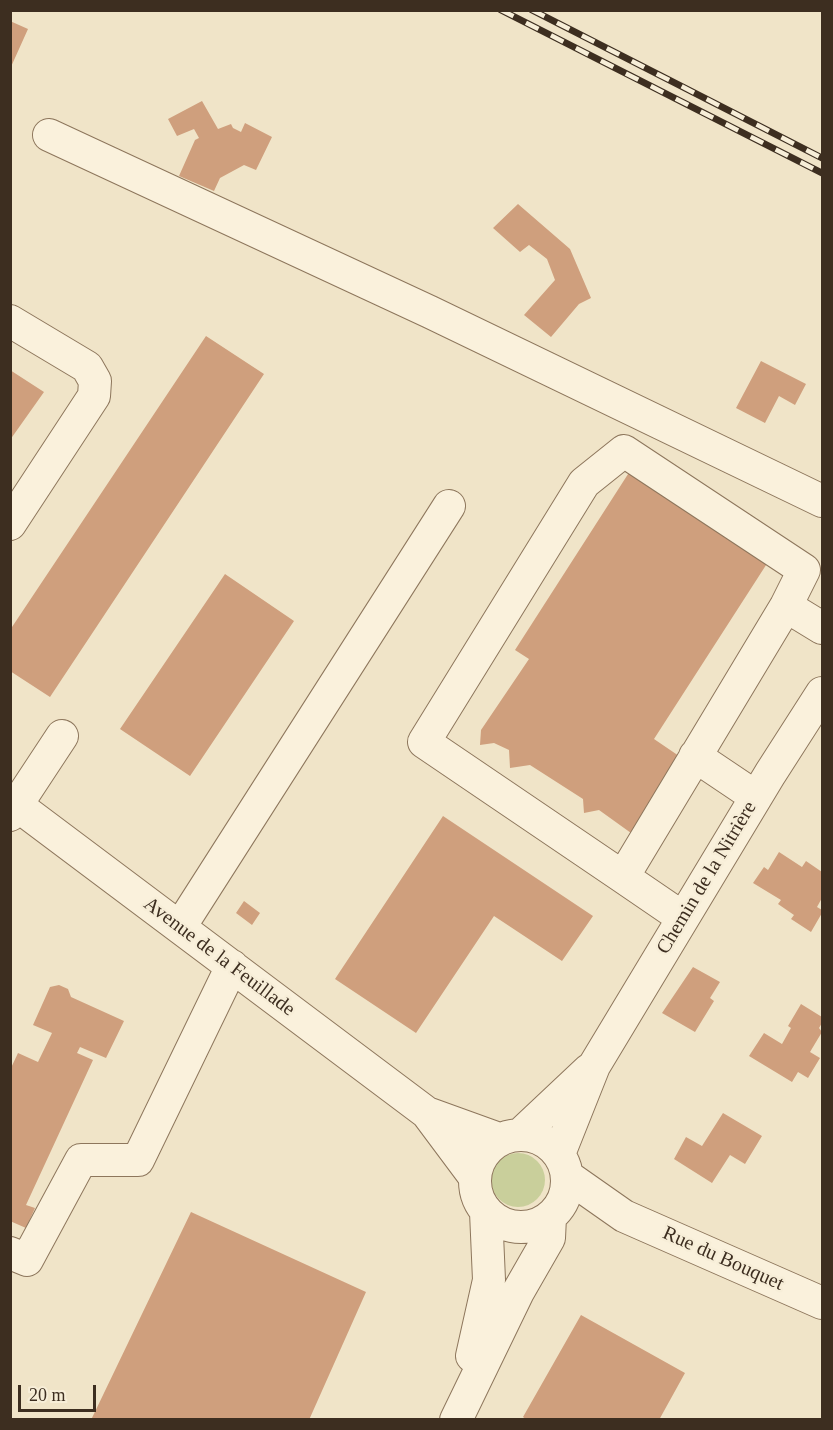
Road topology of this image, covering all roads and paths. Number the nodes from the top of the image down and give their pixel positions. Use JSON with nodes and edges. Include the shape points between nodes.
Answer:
{"nodes":[{"id":1,"x":49,"y":135,"type":"dead end"},
{"id":2,"x":10,"y":321,"type":"edge"},
{"id":3,"x":822,"y":501,"type":"edge"},
{"id":4,"x":449,"y":506,"type":"dead end"},
{"id":5,"x":10,"y":524,"type":"edge"},
{"id":6,"x":786,"y":606,"type":"junction"},
{"id":7,"x":822,"y":628,"type":"edge"},
{"id":8,"x":822,"y":693,"type":"edge"},
{"id":9,"x":62,"y":736,"type":"dead end"},
{"id":10,"x":695,"y":756,"type":"junction"},
{"id":11,"x":756,"y":797,"type":"junction"},
{"id":12,"x":13,"y":807,"type":"edge"},
{"id":13,"x":623,"y":877,"type":"junction"},
{"id":14,"x":683,"y":918,"type":"junction"},
{"id":15,"x":180,"y":927,"type":"junction"},
{"id":16,"x":231,"y":966,"type":"junction"},
{"id":17,"x":594,"y":1066,"type":"junction"},
{"id":18,"x":427,"y":1113,"type":"junction"},
{"id":19,"x":510,"y":1137,"type":"junction"},
{"id":20,"x":474,"y":1176,"type":"junction"},
{"id":21,"x":559,"y":1188,"type":"junction"},
{"id":22,"x":486,"y":1212,"type":"junction"},
{"id":23,"x":10,"y":1253,"type":"edge"},
{"id":24,"x":822,"y":1303,"type":"edge"},
{"id":25,"x":456,"y":1419,"type":"edge"}],
"edges":[{"from":1,"to":3,"type":"street","via":[[430,312]]},
{"from":2,"to":5,"type":"street","via":[[87,367],[95,381],[94,396]]},
{"from":4,"to":15,"type":"street"},
{"from":6,"to":7,"type":"street"},
{"from":6,"to":10,"type":"street"},
{"from":6,"to":13,"type":"street","via":[[804,570],[624,451],[584,483],[424,742]]},
{"from":8,"to":11,"type":"street","name":"Chemin de la Nitrière"},
{"from":9,"to":12,"type":"street"},
{"from":10,"to":11,"type":"street"},
{"from":10,"to":13,"type":"street"},
{"from":11,"to":14,"type":"street","name":"Chemin de la Nitrière"},
{"from":12,"to":15,"type":"street","name":"Avenue de la Feuillade"},
{"from":13,"to":14,"type":"street"},
{"from":14,"to":17,"type":"street","name":"Chemin de la Nitrière"},
{"from":15,"to":16,"type":"street","name":"Avenue de la Feuillade"},
{"from":16,"to":18,"type":"street","name":"Avenue de la Feuillade"},
{"from":16,"to":23,"type":"street","via":[[138,1160],[81,1160],[27,1260]]},
{"from":17,"to":19,"type":"street","name":"Chemin de la Nitrière"},
{"from":17,"to":21,"type":"street","name":"Chemin de la Nitrière"},
{"from":18,"to":19,"type":"street","name":"Avenue de la Feuillade"},
{"from":18,"to":20,"type":"street","name":"Avenue de la Feuillade"},
{"from":19,"to":20,"type":"street","via":[[487,1149]]},
{"from":19,"to":21,"type":"street","via":[[532,1135],[552,1146]]},
{"from":20,"to":22,"type":"street","via":[[479,1202]]},
{"from":21,"to":22,"type":"street","via":[[538,1224],[510,1226]]},
{"from":21,"to":24,"type":"street","name":"Rue du Bouquet"},
{"from":21,"to":25,"type":"street","name":"Chemin de la Nitrière","via":[[549,1238]]},
{"from":22,"to":25,"type":"street","via":[[489,1280]]}]}
